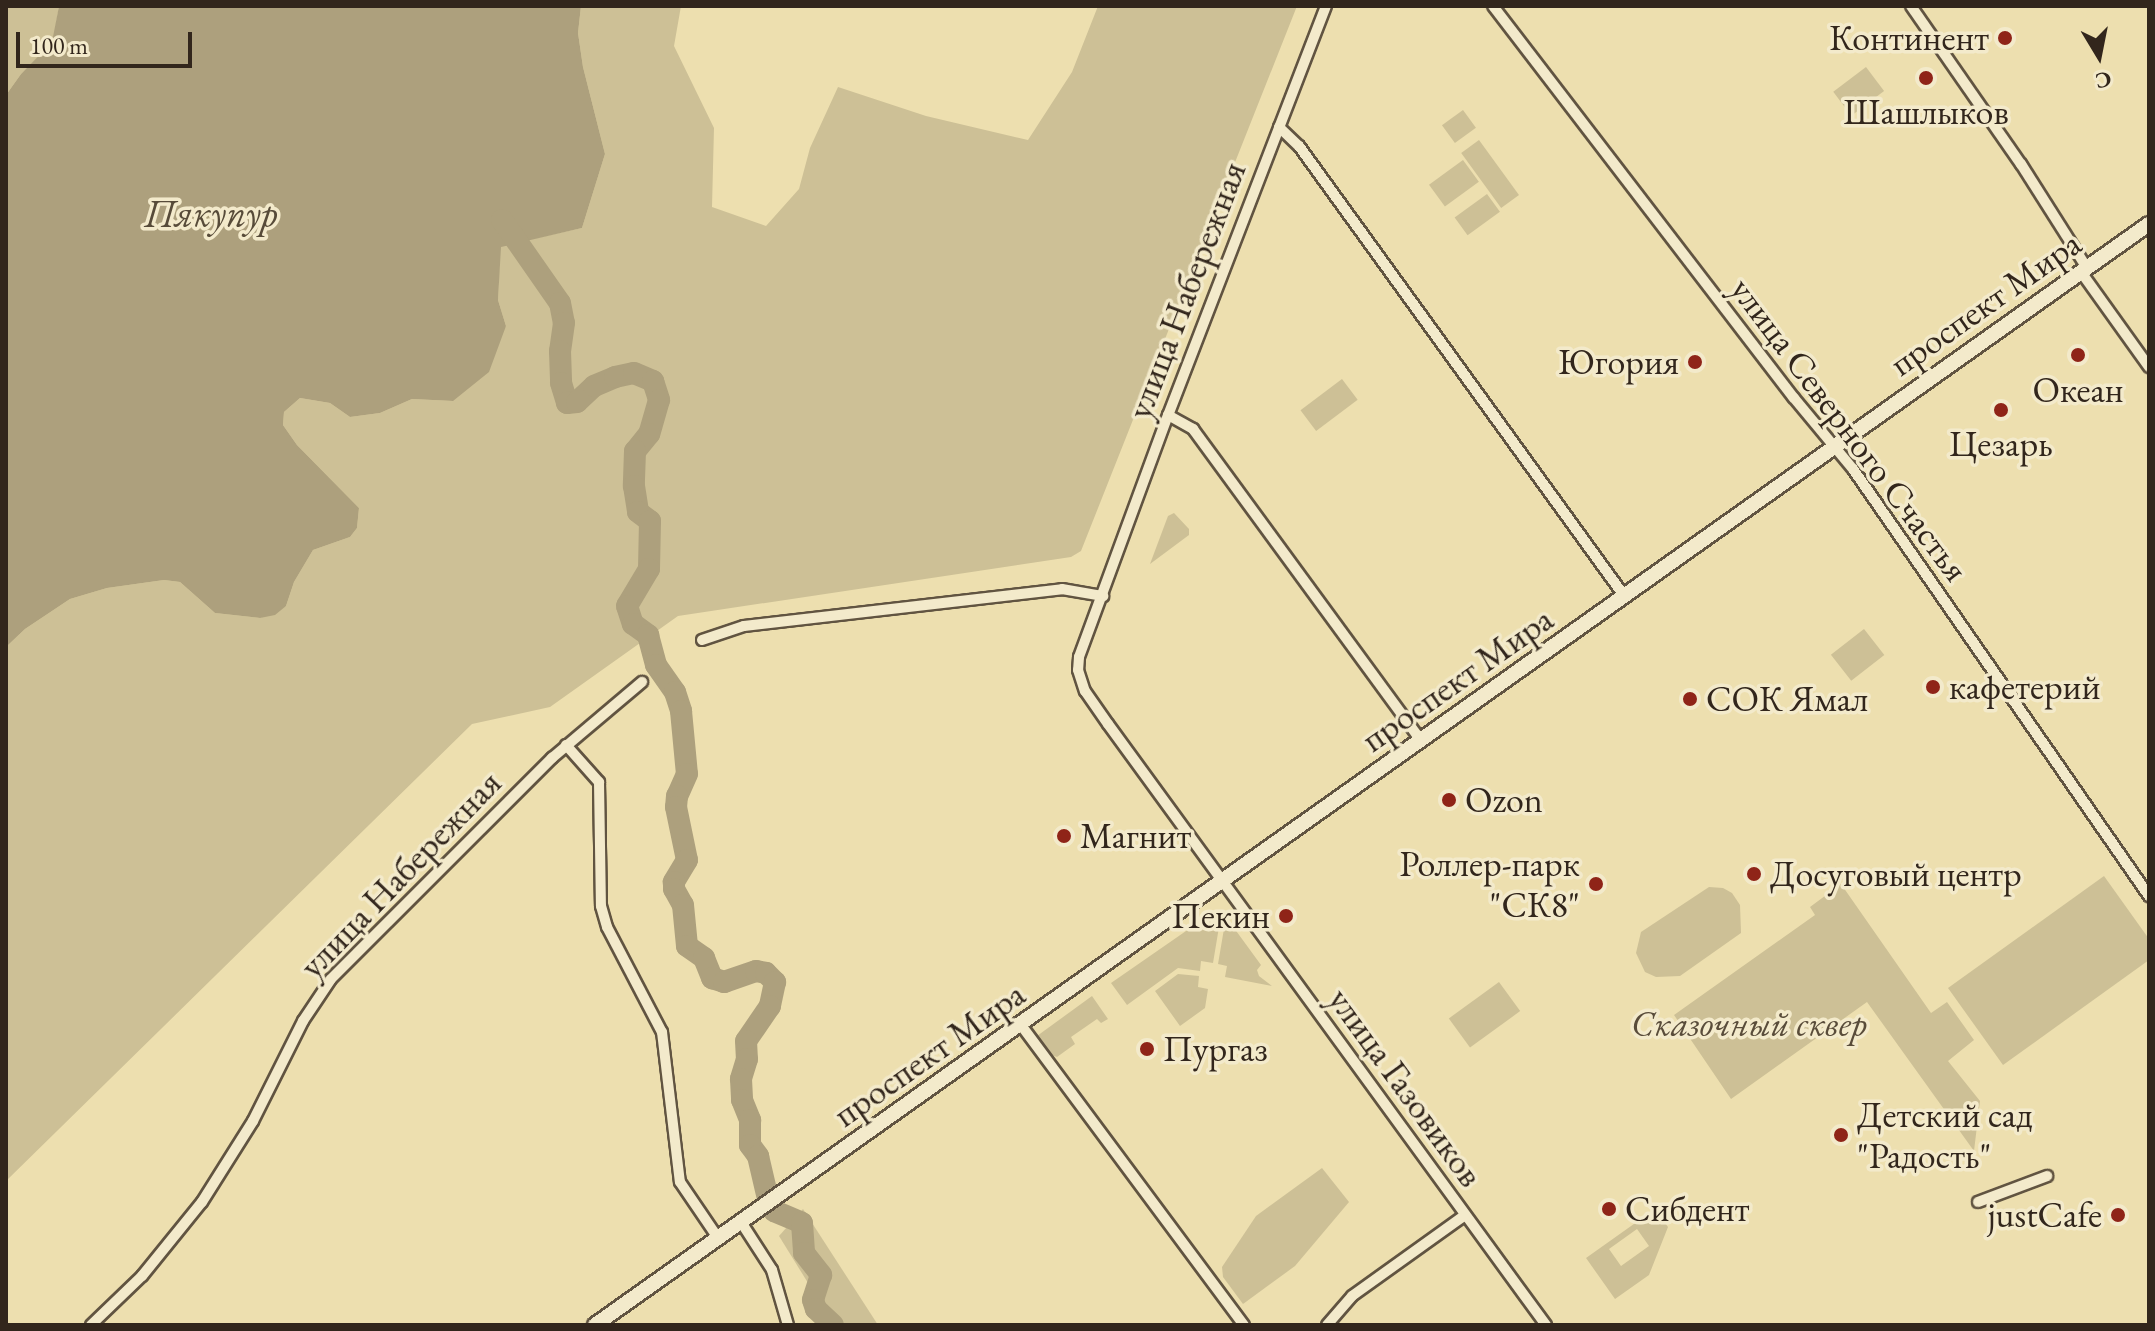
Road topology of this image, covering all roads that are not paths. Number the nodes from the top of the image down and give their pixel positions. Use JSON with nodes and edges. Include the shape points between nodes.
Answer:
{"nodes":[{"id":1,"x":1326,"y":6,"type":"edge"},
{"id":2,"x":1493,"y":6,"type":"edge"},
{"id":3,"x":1911,"y":6,"type":"edge"},
{"id":4,"x":1279,"y":127,"type":"junction"},
{"id":5,"x":2149,"y":224,"type":"edge"},
{"id":6,"x":2084,"y":270,"type":"junction"},
{"id":7,"x":2149,"y":367,"type":"edge"},
{"id":8,"x":1168,"y":415,"type":"junction"},
{"id":9,"x":1834,"y":447,"type":"junction"},
{"id":10,"x":1103,"y":596,"type":"junction"},
{"id":11,"x":1625,"y":597,"type":"junction"},
{"id":12,"x":702,"y":640,"type":"dead end"},
{"id":13,"x":642,"y":682,"type":"dead end"},
{"id":14,"x":1421,"y":741,"type":"junction"},
{"id":15,"x":566,"y":745,"type":"junction"},
{"id":16,"x":2144,"y":879,"type":"edge"},
{"id":17,"x":1222,"y":882,"type":"junction"},
{"id":18,"x":2149,"y":896,"type":"edge"},
{"id":19,"x":1021,"y":1025,"type":"junction"},
{"id":20,"x":2047,"y":1176,"type":"dead end"},
{"id":21,"x":1978,"y":1202,"type":"dead end"},
{"id":22,"x":1465,"y":1215,"type":"junction"},
{"id":23,"x":745,"y":1219,"type":"junction"},
{"id":24,"x":718,"y":1238,"type":"junction"},
{"id":25,"x":91,"y":1325,"type":"edge"},
{"id":26,"x":595,"y":1325,"type":"edge"},
{"id":27,"x":788,"y":1325,"type":"edge"},
{"id":28,"x":1244,"y":1325,"type":"edge"},
{"id":29,"x":1327,"y":1325,"type":"edge"},
{"id":30,"x":1546,"y":1325,"type":"edge"}],
"edges":[{"from":1,"to":4,"type":"street","name":"улица Набережная"},
{"from":2,"to":9,"type":"street","name":"улица Северного Счастья"},
{"from":3,"to":6,"type":"street","via":[[2029,177]]},
{"from":4,"to":8,"type":"street","name":"улица Набережная"},
{"from":4,"to":11,"type":"street","via":[[1299,146]]},
{"from":5,"to":6,"type":"main road","name":"проспект Мира"},
{"from":6,"to":7,"type":"street"},
{"from":6,"to":9,"type":"main road","name":"проспект Мира"},
{"from":8,"to":10,"type":"street","name":"улица Набережная"},
{"from":8,"to":14,"type":"street","via":[[1196,433]]},
{"from":9,"to":11,"type":"main road","name":"проспект Мира"},
{"from":9,"to":16,"type":"street","name":"улица Северного Счастья"},
{"from":10,"to":12,"type":"street","via":[[1062,589],[744,626]]},
{"from":10,"to":17,"type":"street","name":"улица Набережная","via":[[1079,657],[1080,681]]},
{"from":11,"to":14,"type":"main road","name":"проспект Мира"},
{"from":13,"to":15,"type":"street","name":"улица Набережная"},
{"from":14,"to":17,"type":"main road","name":"проспект Мира"},
{"from":15,"to":24,"type":"street","via":[[599,782],[601,906],[662,1032],[680,1182]]},
{"from":15,"to":25,"type":"street","name":"улица Набережная","via":[[331,979],[202,1202],[142,1276]]},
{"from":16,"to":18,"type":"street","name":"улица Северного Счастья"},
{"from":17,"to":19,"type":"main road","name":"проспект Мира"},
{"from":17,"to":22,"type":"street","name":"улица Газовиков"},
{"from":19,"to":23,"type":"main road","name":"проспект Мира"},
{"from":19,"to":28,"type":"street"},
{"from":20,"to":21,"type":"street"},
{"from":22,"to":29,"type":"street","via":[[1352,1296]]},
{"from":22,"to":30,"type":"street","name":"улица Газовиков"},
{"from":23,"to":24,"type":"main road"},
{"from":23,"to":27,"type":"street","via":[[772,1270]]},
{"from":24,"to":26,"type":"main road"}]}
